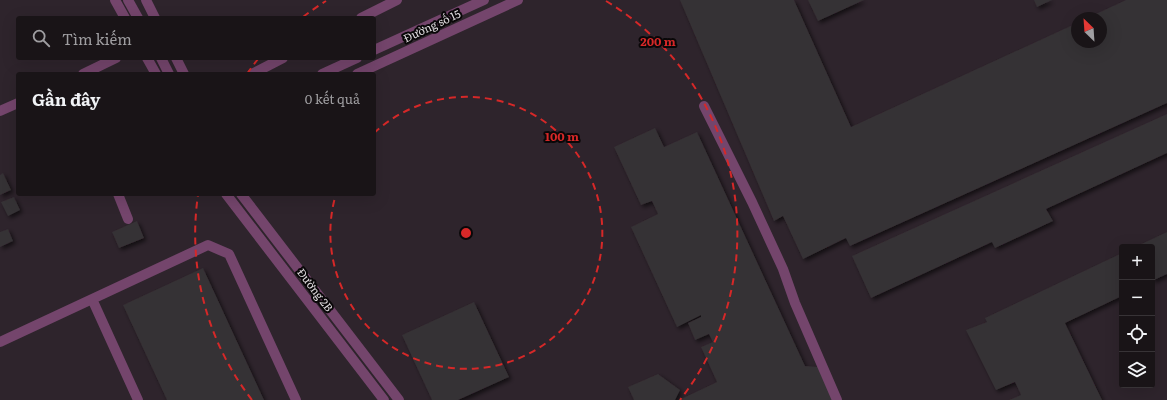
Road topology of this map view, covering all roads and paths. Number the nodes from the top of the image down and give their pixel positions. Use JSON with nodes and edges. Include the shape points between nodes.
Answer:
{"nodes":[{"id":1,"x":115,"y":0,"type":"edge"},
{"id":2,"x":128,"y":0,"type":"edge"},
{"id":3,"x":146,"y":0,"type":"edge"},
{"id":4,"x":397,"y":0,"type":"edge"},
{"id":5,"x":484,"y":0,"type":"edge"},
{"id":6,"x":518,"y":0,"type":"edge"},
{"id":7,"x":124,"y":16,"type":"edge"},
{"id":8,"x":137,"y":16,"type":"edge"},
{"id":9,"x":154,"y":16,"type":"edge"},
{"id":10,"x":365,"y":16,"type":"edge"},
{"id":11,"x":376,"y":49,"type":"edge"},
{"id":12,"x":112,"y":60,"type":"edge"},
{"id":13,"x":149,"y":60,"type":"edge"},
{"id":14,"x":161,"y":60,"type":"edge"},
{"id":15,"x":177,"y":60,"type":"edge"},
{"id":16,"x":279,"y":60,"type":"edge"},
{"id":17,"x":353,"y":60,"type":"edge"},
{"id":18,"x":87,"y":72,"type":"edge"},
{"id":19,"x":155,"y":72,"type":"edge"},
{"id":20,"x":169,"y":72,"type":"edge"},
{"id":21,"x":183,"y":72,"type":"edge"},
{"id":22,"x":256,"y":72,"type":"edge"},
{"id":23,"x":326,"y":72,"type":"edge"},
{"id":24,"x":361,"y":72,"type":"edge"},
{"id":25,"x":16,"y":104,"type":"edge"},
{"id":26,"x":704,"y":106,"type":"dead end"},
{"id":27,"x":0,"y":111,"type":"edge"},
{"id":28,"x":119,"y":196,"type":"edge"},
{"id":29,"x":228,"y":196,"type":"edge"},
{"id":30,"x":243,"y":196,"type":"edge"},
{"id":31,"x":128,"y":219,"type":"dead end"},
{"id":32,"x":92,"y":299,"type":"junction"},
{"id":33,"x":0,"y":342,"type":"edge"},
{"id":34,"x":138,"y":400,"type":"edge"},
{"id":35,"x":296,"y":400,"type":"edge"},
{"id":36,"x":384,"y":400,"type":"edge"},
{"id":37,"x":399,"y":400,"type":"edge"},
{"id":38,"x":837,"y":400,"type":"edge"}],
"edges":[{"from":1,"to":7,"type":"street"},
{"from":2,"to":8,"type":"street"},
{"from":3,"to":9,"type":"street"},
{"from":4,"to":10,"type":"street"},
{"from":5,"to":11,"type":"street","name":"Đường số 15"},
{"from":6,"to":24,"type":"street","name":"Đường số 15"},
{"from":12,"to":18,"type":"street"},
{"from":13,"to":19,"type":"street"},
{"from":14,"to":20,"type":"street"},
{"from":15,"to":21,"type":"street"},
{"from":16,"to":22,"type":"street"},
{"from":17,"to":23,"type":"street"},
{"from":25,"to":27,"type":"street"},
{"from":26,"to":38,"type":"street","via":[[783,269]]},
{"from":28,"to":31,"type":"street"},
{"from":29,"to":36,"type":"street","name":"Đường 2B"},
{"from":30,"to":37,"type":"street","name":"Đường 2B"},
{"from":32,"to":33,"type":"street"},
{"from":32,"to":34,"type":"street"},
{"from":32,"to":35,"type":"street","via":[[208,245],[229,254]]}]}
